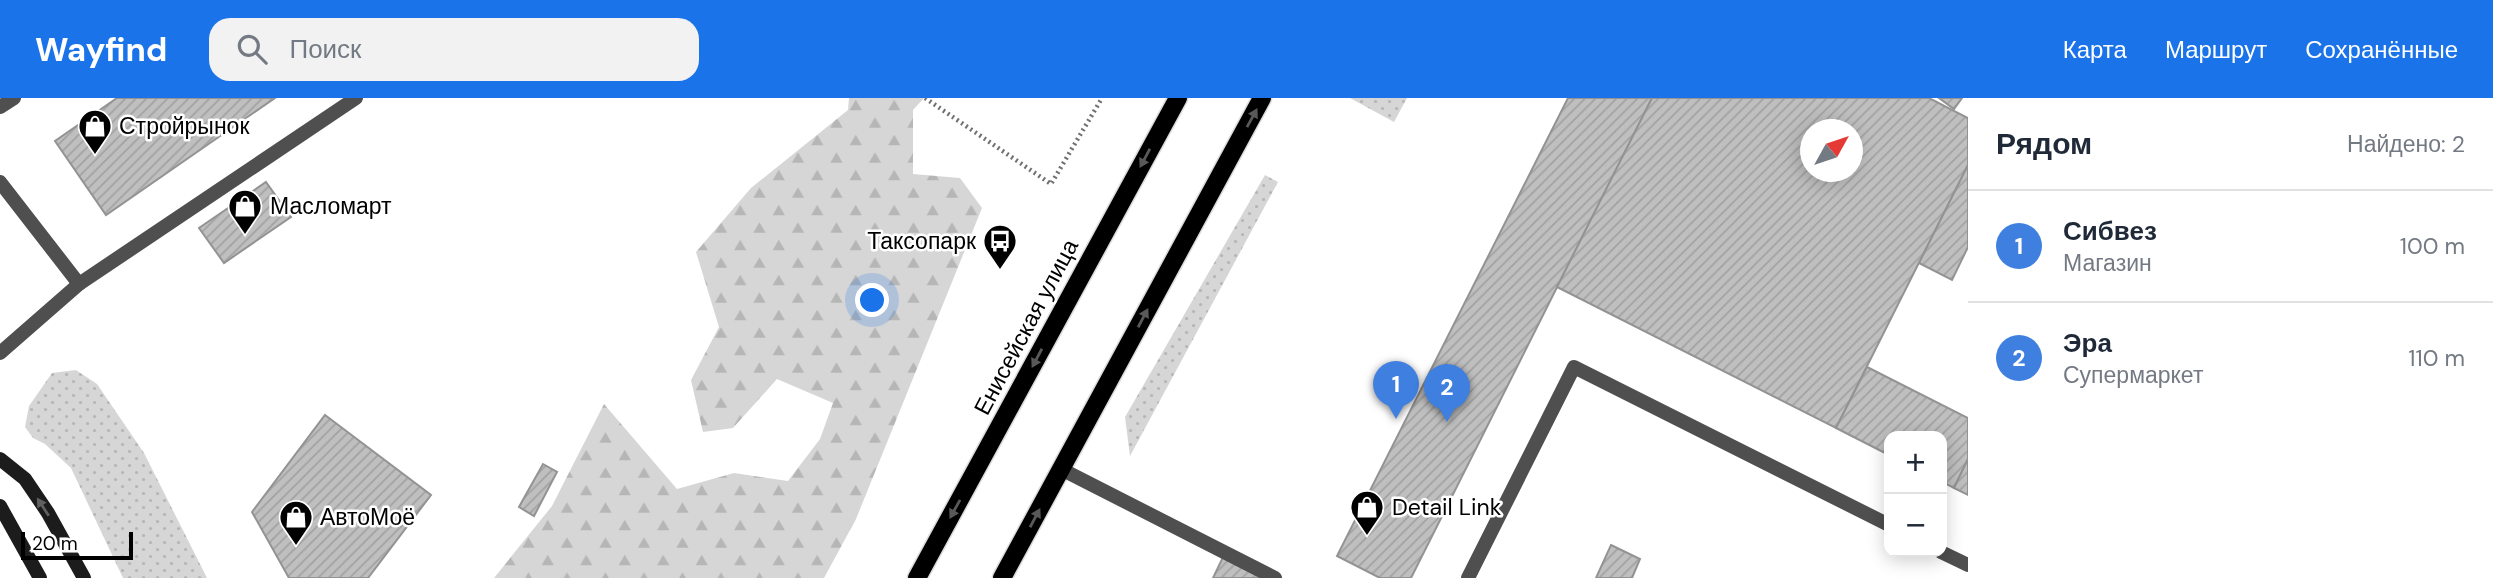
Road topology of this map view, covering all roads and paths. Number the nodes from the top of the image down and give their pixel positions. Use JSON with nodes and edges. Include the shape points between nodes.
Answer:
{"nodes":[{"id":1,"x":14,"y":98,"type":"edge"},
{"id":2,"x":356,"y":98,"type":"edge"},
{"id":3,"x":925,"y":98,"type":"edge"},
{"id":4,"x":1102,"y":98,"type":"edge"},
{"id":5,"x":1178,"y":98,"type":"edge"},
{"id":6,"x":1262,"y":98,"type":"edge"},
{"id":7,"x":0,"y":107,"type":"edge"},
{"id":8,"x":3,"y":191,"type":"edge"},
{"id":9,"x":79,"y":284,"type":"junction"},
{"id":10,"x":0,"y":353,"type":"edge"},
{"id":11,"x":0,"y":459,"type":"edge"},
{"id":12,"x":1061,"y":470,"type":"junction"},
{"id":13,"x":0,"y":506,"type":"edge"},
{"id":14,"x":1884,"y":523,"type":"edge"},
{"id":15,"x":1947,"y":555,"type":"edge"},
{"id":16,"x":1968,"y":565,"type":"edge"},
{"id":17,"x":40,"y":578,"type":"edge"},
{"id":18,"x":83,"y":578,"type":"edge"},
{"id":19,"x":916,"y":578,"type":"edge"},
{"id":20,"x":1002,"y":578,"type":"edge"},
{"id":21,"x":1275,"y":578,"type":"edge"},
{"id":22,"x":1468,"y":578,"type":"edge"}],
"edges":[{"from":1,"to":7,"type":"street"},
{"from":2,"to":9,"type":"street"},
{"from":3,"to":4,"type":"path","via":[[1051,184]]},
{"from":5,"to":19,"type":"main road","name":"Енисейская улица","one_way":true},
{"from":12,"to":6,"type":"main road","one_way":true},
{"from":8,"to":9,"type":"street"},
{"from":9,"to":10,"type":"street"},
{"from":18,"to":11,"type":"main road","one_way":true,"via":[[25,480]]},
{"from":20,"to":12,"type":"main road","one_way":true},
{"from":12,"to":21,"type":"street"},
{"from":13,"to":17,"type":"main road"},
{"from":14,"to":22,"type":"street","via":[[1574,366]]},
{"from":15,"to":16,"type":"street"}]}
